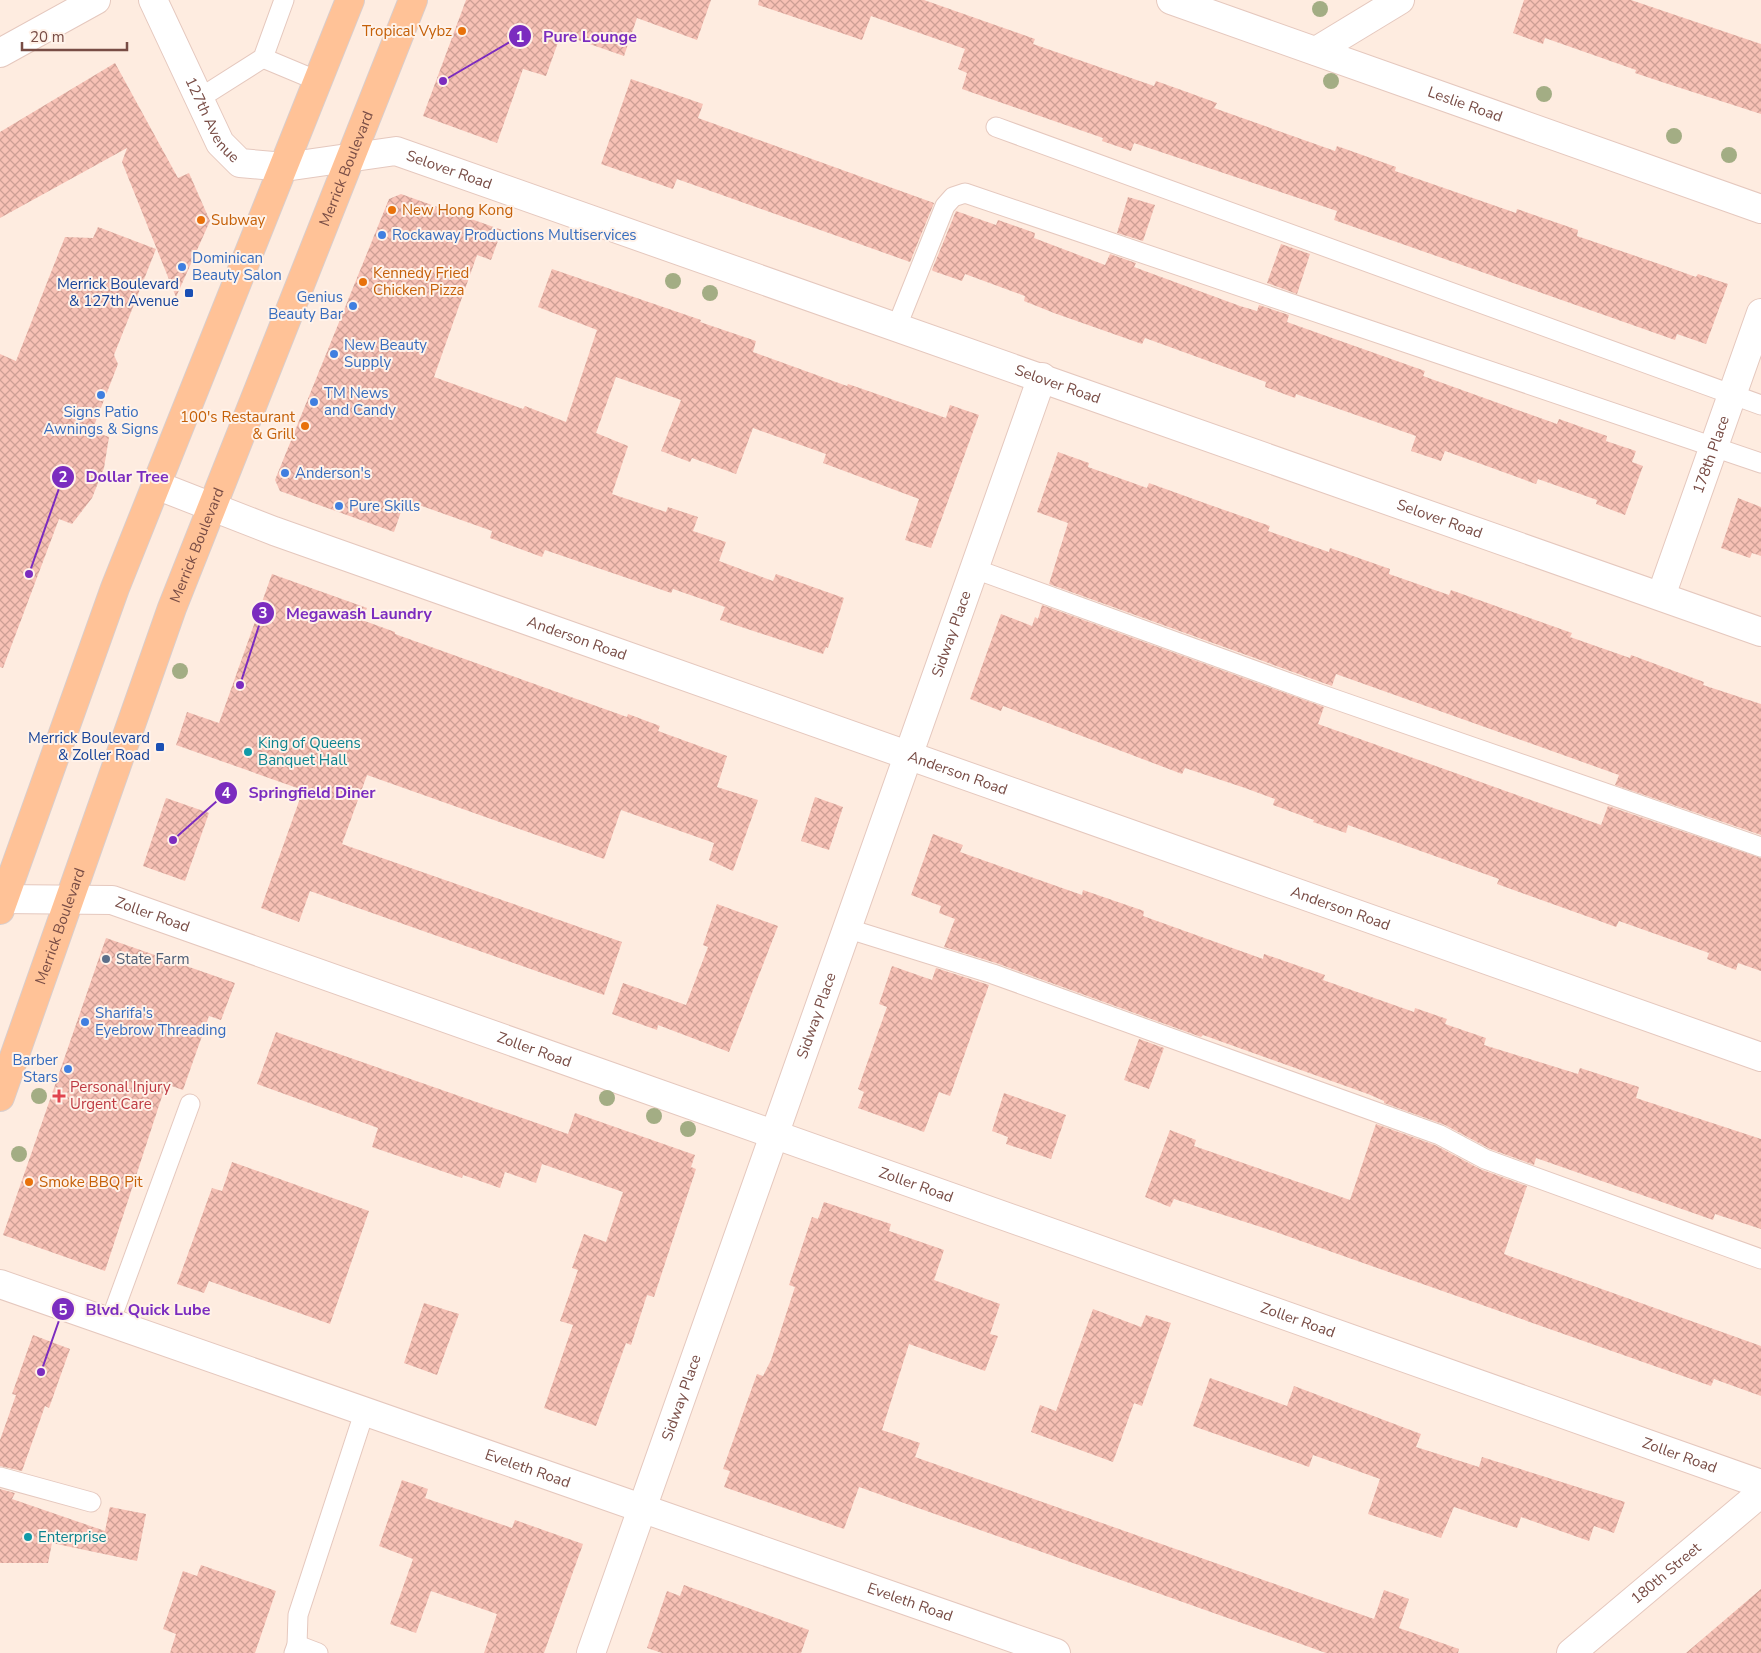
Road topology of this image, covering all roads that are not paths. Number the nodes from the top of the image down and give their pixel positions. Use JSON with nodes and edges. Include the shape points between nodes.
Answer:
{"nodes":[{"id":1,"x":96,"y":0,"type":"edge"},
{"id":2,"x":153,"y":0,"type":"edge"},
{"id":3,"x":284,"y":0,"type":"edge"},
{"id":4,"x":350,"y":0,"type":"edge"},
{"id":5,"x":412,"y":0,"type":"edge"},
{"id":6,"x":1171,"y":0,"type":"edge"},
{"id":7,"x":1400,"y":0,"type":"edge"},
{"id":8,"x":1316,"y":52,"type":"junction"},
{"id":9,"x":0,"y":53,"type":"edge"},
{"id":10,"x":263,"y":58,"type":"junction"},
{"id":11,"x":318,"y":81,"type":"junction"},
{"id":12,"x":200,"y":98,"type":"junction"},
{"id":13,"x":996,"y":127,"type":"dead end"},
{"id":14,"x":352,"y":158,"type":"junction"},
{"id":15,"x":285,"y":167,"type":"junction"},
{"id":16,"x":1761,"y":209,"type":"edge"},
{"id":17,"x":1761,"y":313,"type":"edge"},
{"id":18,"x":897,"y":326,"type":"junction"},
{"id":19,"x":1042,"y":377,"type":"junction"},
{"id":20,"x":1732,"y":395,"type":"junction"},
{"id":21,"x":1761,"y":405,"type":"edge"},
{"id":22,"x":1714,"y":447,"type":"junction"},
{"id":23,"x":1761,"y":463,"type":"edge"},
{"id":24,"x":156,"y":485,"type":"junction"},
{"id":25,"x":212,"y":507,"type":"junction"},
{"id":26,"x":975,"y":569,"type":"junction"},
{"id":27,"x":1661,"y":596,"type":"junction"},
{"id":28,"x":1761,"y":632,"type":"edge"},
{"id":29,"x":909,"y":756,"type":"junction"},
{"id":30,"x":1761,"y":847,"type":"edge"},
{"id":31,"x":69,"y":900,"type":"junction"},
{"id":32,"x":1,"y":903,"type":"edge"},
{"id":33,"x":849,"y":929,"type":"junction"},
{"id":34,"x":1761,"y":1057,"type":"edge"},
{"id":35,"x":0,"y":1097,"type":"edge"},
{"id":36,"x":190,"y":1104,"type":"dead end"},
{"id":37,"x":776,"y":1134,"type":"junction"},
{"id":38,"x":1761,"y":1259,"type":"edge"},
{"id":39,"x":0,"y":1284,"type":"edge"},
{"id":40,"x":110,"y":1322,"type":"junction"},
{"id":41,"x":365,"y":1410,"type":"junction"},
{"id":42,"x":0,"y":1477,"type":"edge"},
{"id":43,"x":1761,"y":1484,"type":"edge"},
{"id":44,"x":1761,"y":1493,"type":"edge"},
{"id":45,"x":91,"y":1502,"type":"dead end"},
{"id":46,"x":643,"y":1508,"type":"junction"},
{"id":47,"x":1018,"y":1647,"type":"edge"},
{"id":48,"x":296,"y":1649,"type":"edge"},
{"id":49,"x":318,"y":1653,"type":"edge"},
{"id":50,"x":592,"y":1653,"type":"edge"},
{"id":51,"x":1056,"y":1653,"type":"edge"},
{"id":52,"x":1571,"y":1653,"type":"edge"}],
"edges":[{"from":1,"to":9,"type":"street"},
{"from":2,"to":12,"type":"street","name":"127th Avenue"},
{"from":3,"to":10,"type":"lane"},
{"from":4,"to":11,"type":"main road"},
{"from":5,"to":14,"type":"main road","name":"Merrick Boulevard"},
{"from":6,"to":8,"type":"street","name":"Leslie Road"},
{"from":7,"to":8,"type":"street"},
{"from":8,"to":16,"type":"street","name":"Leslie Road"},
{"from":10,"to":11,"type":"lane"},
{"from":10,"to":12,"type":"lane"},
{"from":11,"to":15,"type":"main road"},
{"from":12,"to":15,"type":"street","name":"127th Avenue","via":[[220,142],[240,163]]},
{"from":13,"to":20,"type":"lane"},
{"from":14,"to":15,"type":"street","name":"127th Avenue"},
{"from":14,"to":18,"type":"street","name":"Selover Road","via":[[396,151]]},
{"from":14,"to":25,"type":"main road","name":"Merrick Boulevard"},
{"from":15,"to":24,"type":"main road"},
{"from":17,"to":20,"type":"street","name":"178th Place"},
{"from":18,"to":19,"type":"street","name":"Selover Road"},
{"from":18,"to":22,"type":"lane","via":[[945,206],[953,197],[965,193]]},
{"from":19,"to":26,"type":"street","name":"Sidway Place"},
{"from":19,"to":27,"type":"street","name":"Selover Road"},
{"from":20,"to":21,"type":"lane"},
{"from":20,"to":22,"type":"street","name":"178th Place"},
{"from":22,"to":23,"type":"lane"},
{"from":22,"to":27,"type":"street","name":"178th Place"},
{"from":24,"to":25,"type":"street","name":"Anderson Road"},
{"from":24,"to":32,"type":"main road"},
{"from":25,"to":29,"type":"street","name":"Anderson Road"},
{"from":25,"to":31,"type":"main road","name":"Merrick Boulevard","via":[[172,608]]},
{"from":26,"to":29,"type":"street","name":"Sidway Place"},
{"from":26,"to":30,"type":"lane","via":[[1314,692]]},
{"from":27,"to":28,"type":"street","name":"Selover Road"},
{"from":29,"to":33,"type":"street","name":"Sidway Place"},
{"from":29,"to":34,"type":"street","name":"Anderson Road"},
{"from":31,"to":32,"type":"street","name":"Zoller Road"},
{"from":31,"to":35,"type":"main road","name":"Merrick Boulevard"},
{"from":31,"to":37,"type":"street","name":"Zoller Road","via":[[112,900]]},
{"from":33,"to":37,"type":"street","name":"Sidway Place"},
{"from":33,"to":38,"type":"lane","via":[[994,974],[1440,1135],[1485,1159]]},
{"from":36,"to":40,"type":"lane"},
{"from":37,"to":43,"type":"street","name":"Zoller Road"},
{"from":37,"to":46,"type":"street","name":"Sidway Place"},
{"from":39,"to":40,"type":"street","name":"Eveleth Road"},
{"from":40,"to":41,"type":"street","name":"Eveleth Road"},
{"from":41,"to":46,"type":"street","name":"Eveleth Road"},
{"from":41,"to":48,"type":"lane","via":[[298,1615]]},
{"from":42,"to":45,"type":"lane"},
{"from":44,"to":52,"type":"street","name":"180th Street"},
{"from":46,"to":47,"type":"street","name":"Eveleth Road"},
{"from":46,"to":50,"type":"street","name":"Sidway Place"},
{"from":47,"to":51,"type":"street","name":"Eveleth Road"},
{"from":48,"to":49,"type":"lane"}]}
